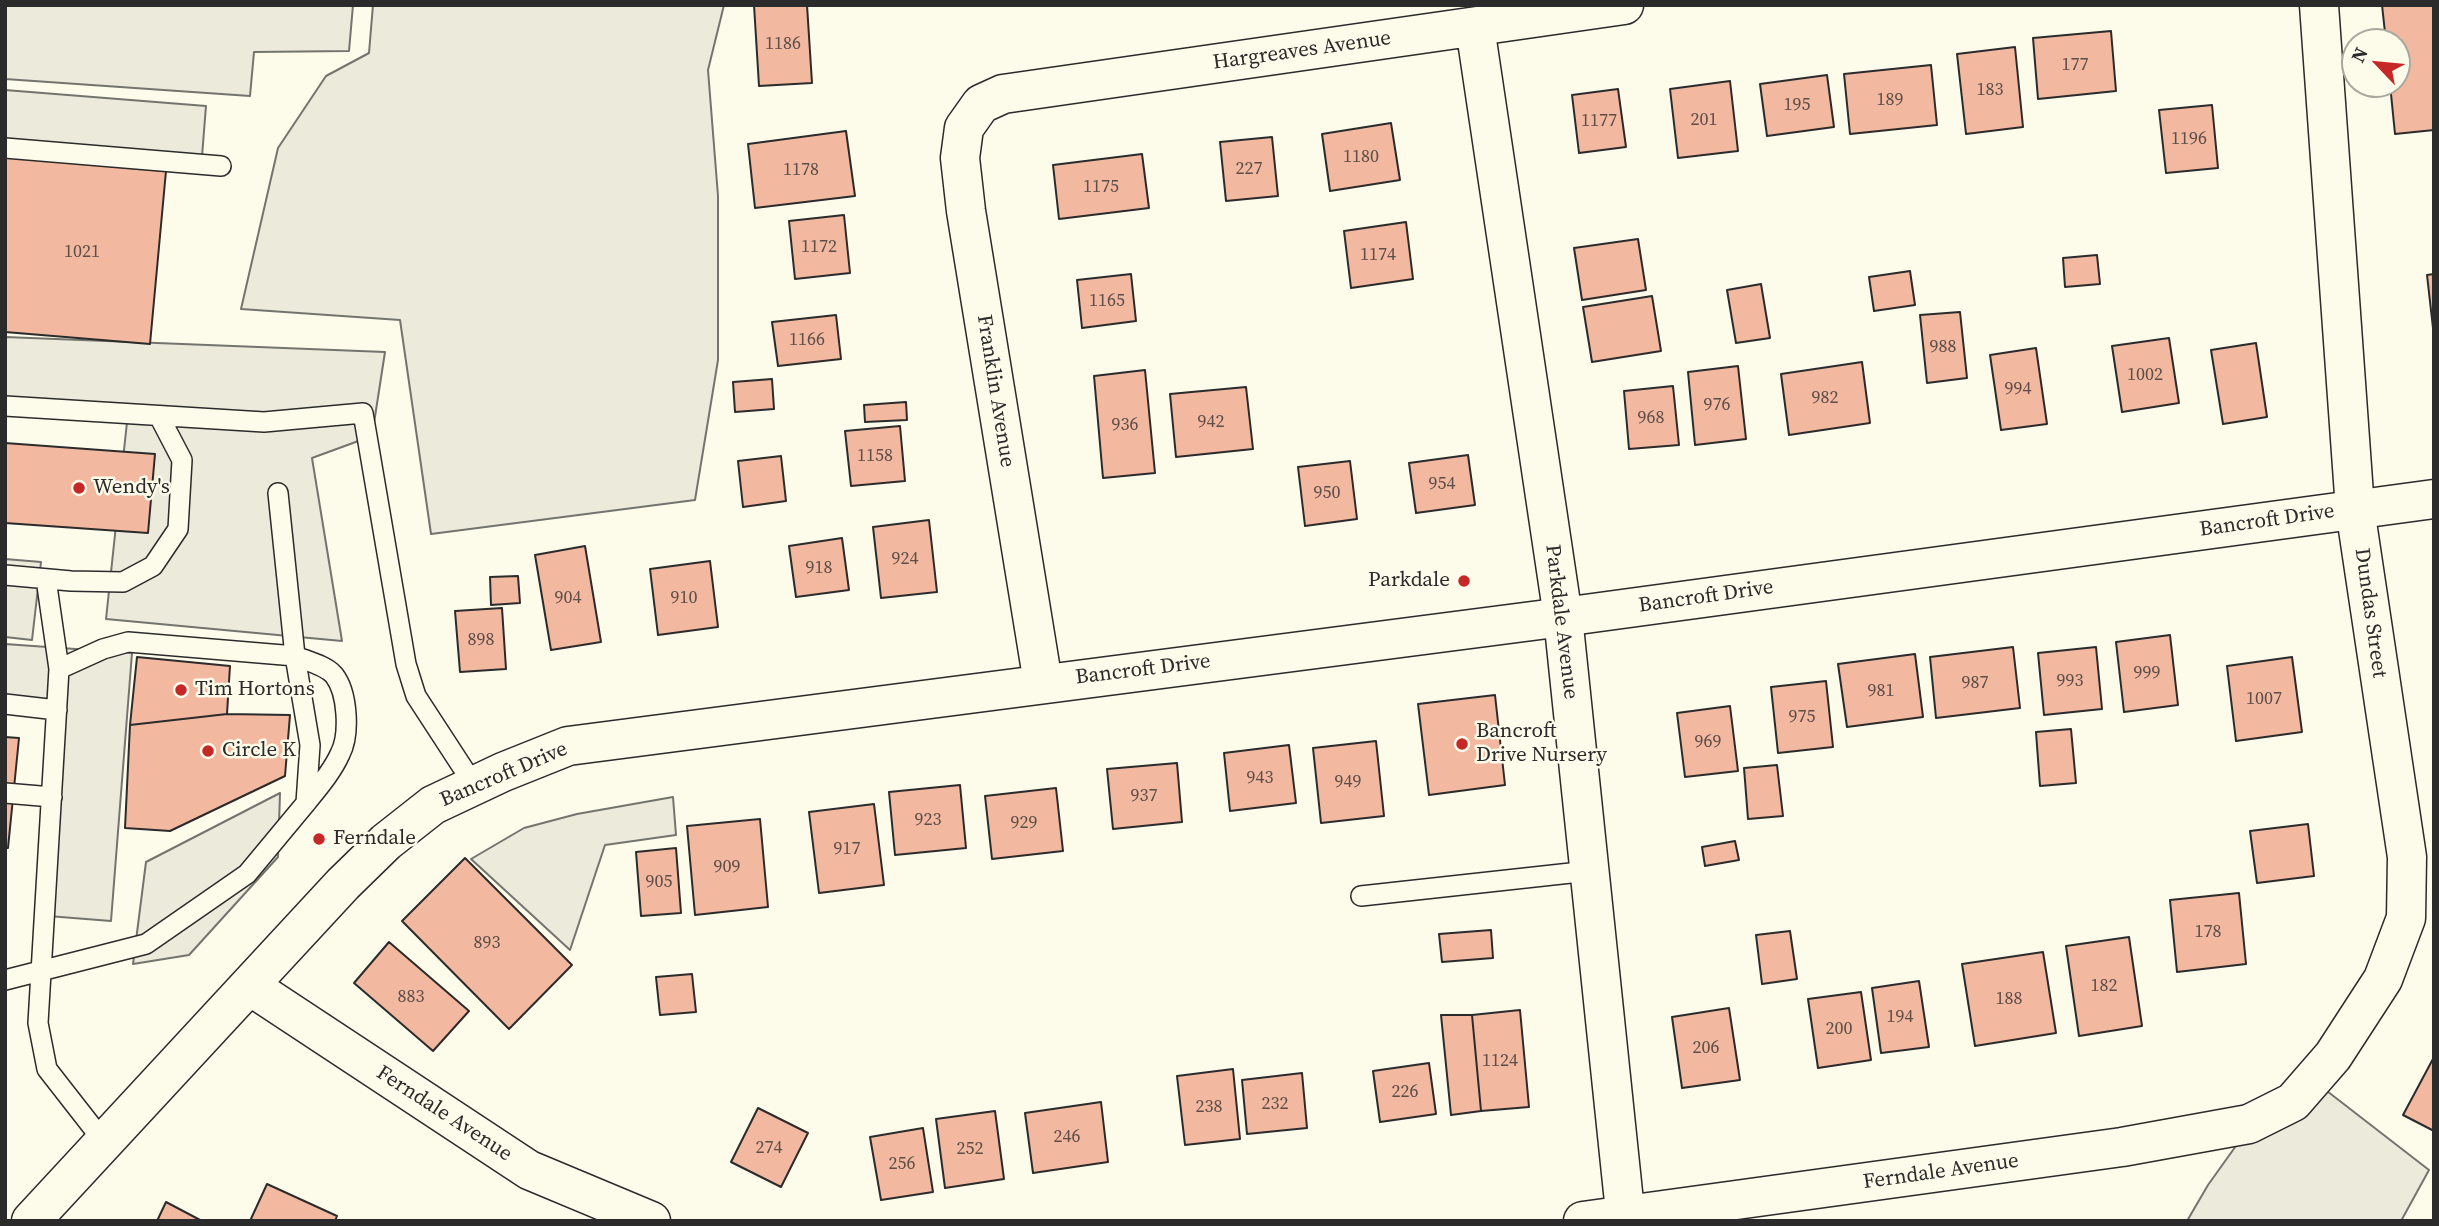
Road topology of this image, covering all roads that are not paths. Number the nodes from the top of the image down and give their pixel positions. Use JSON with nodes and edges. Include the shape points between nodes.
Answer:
{"nodes":[{"id":1,"x":1624,"y":5,"type":"edge"},
{"id":2,"x":2319,"y":5,"type":"edge"},
{"id":3,"x":1475,"y":27,"type":"junction"},
{"id":4,"x":981,"y":104,"type":"joint"},
{"id":5,"x":5,"y":148,"type":"edge"},
{"id":6,"x":220,"y":166,"type":"dead end"},
{"id":7,"x":5,"y":406,"type":"edge"},
{"id":8,"x":159,"y":416,"type":"junction"},
{"id":9,"x":278,"y":493,"type":"dead end"},
{"id":10,"x":2434,"y":499,"type":"edge"},
{"id":11,"x":2355,"y":509,"type":"junction"},
{"id":12,"x":5,"y":575,"type":"edge"},
{"id":13,"x":46,"y":579,"type":"junction"},
{"id":14,"x":1563,"y":617,"type":"junction"},
{"id":15,"x":295,"y":656,"type":"junction"},
{"id":16,"x":59,"y":669,"type":"junction"},
{"id":17,"x":1043,"y":683,"type":"junction"},
{"id":18,"x":5,"y":704,"type":"edge"},
{"id":19,"x":57,"y":710,"type":"junction"},
{"id":20,"x":474,"y":785,"type":"junction"},
{"id":21,"x":5,"y":793,"type":"edge"},
{"id":22,"x":52,"y":797,"type":"junction"},
{"id":23,"x":306,"y":803,"type":"junction"},
{"id":24,"x":1589,"y":870,"type":"junction"},
{"id":25,"x":1360,"y":896,"type":"dead end"},
{"id":26,"x":42,"y":971,"type":"junction"},
{"id":27,"x":5,"y":980,"type":"edge"},
{"id":28,"x":250,"y":986,"type":"junction"},
{"id":29,"x":2293,"y":1102,"type":"joint"},
{"id":30,"x":104,"y":1142,"type":"junction"},
{"id":31,"x":1626,"y":1218,"type":"edge"},
{"id":32,"x":30,"y":1219,"type":"edge"},
{"id":33,"x":651,"y":1221,"type":"edge"},
{"id":34,"x":1583,"y":1221,"type":"edge"}],
"edges":[{"from":1,"to":3,"type":"street","name":"Hargreaves Avenue"},
{"from":2,"to":11,"type":"street","name":"Dundas Street"},
{"from":3,"to":4,"type":"street","name":"Hargreaves Avenue","via":[[1003,94]]},
{"from":3,"to":14,"type":"street","name":"Parkdale Avenue"},
{"from":4,"to":17,"type":"street","name":"Franklin Avenue","via":[[964,128],[960,158]]},
{"from":5,"to":6,"type":"lane"},
{"from":7,"to":8,"type":"lane"},
{"from":8,"to":13,"type":"lane","via":[[182,460],[178,529],[153,566],[123,582]]},
{"from":8,"to":20,"type":"lane","via":[[264,422],[363,413],[406,664],[416,696]]},
{"from":9,"to":15,"type":"lane"},
{"from":10,"to":11,"type":"street","name":"Bancroft Drive"},
{"from":11,"to":14,"type":"street","name":"Bancroft Drive"},
{"from":11,"to":29,"type":"street","name":"Dundas Street","via":[[2407,857],[2406,918],[2383,979],[2333,1056]]},
{"from":12,"to":13,"type":"lane"},
{"from":13,"to":16,"type":"lane"},
{"from":14,"to":17,"type":"street","name":"Bancroft Drive"},
{"from":14,"to":24,"type":"street","name":"Parkdale Avenue"},
{"from":15,"to":16,"type":"lane","via":[[128,642]]},
{"from":15,"to":23,"type":"lane","via":[[310,746]]},
{"from":15,"to":23,"type":"lane","via":[[334,676],[344,700],[347,728],[341,753]]},
{"from":16,"to":19,"type":"lane"},
{"from":17,"to":20,"type":"street","name":"Bancroft Drive","via":[[568,746]]},
{"from":18,"to":19,"type":"lane"},
{"from":19,"to":22,"type":"lane"},
{"from":20,"to":28,"type":"street","name":"Bancroft Drive","via":[[433,805],[386,842]]},
{"from":21,"to":22,"type":"lane"},
{"from":22,"to":26,"type":"lane"},
{"from":23,"to":26,"type":"lane","via":[[247,874],[146,944]]},
{"from":24,"to":25,"type":"lane"},
{"from":24,"to":31,"type":"street","name":"Parkdale Avenue"},
{"from":26,"to":27,"type":"lane"},
{"from":26,"to":30,"type":"lane","via":[[38,1023],[47,1069]]},
{"from":28,"to":30,"type":"street","name":"Bancroft Drive"},
{"from":28,"to":33,"type":"street","name":"Ferndale Avenue","via":[[529,1170]]},
{"from":29,"to":31,"type":"street","name":"Ferndale Avenue","via":[[2249,1124],[2122,1147]]},
{"from":30,"to":32,"type":"street","name":"Bancroft Drive"},
{"from":31,"to":34,"type":"street","name":"Ferndale Avenue"}]}
